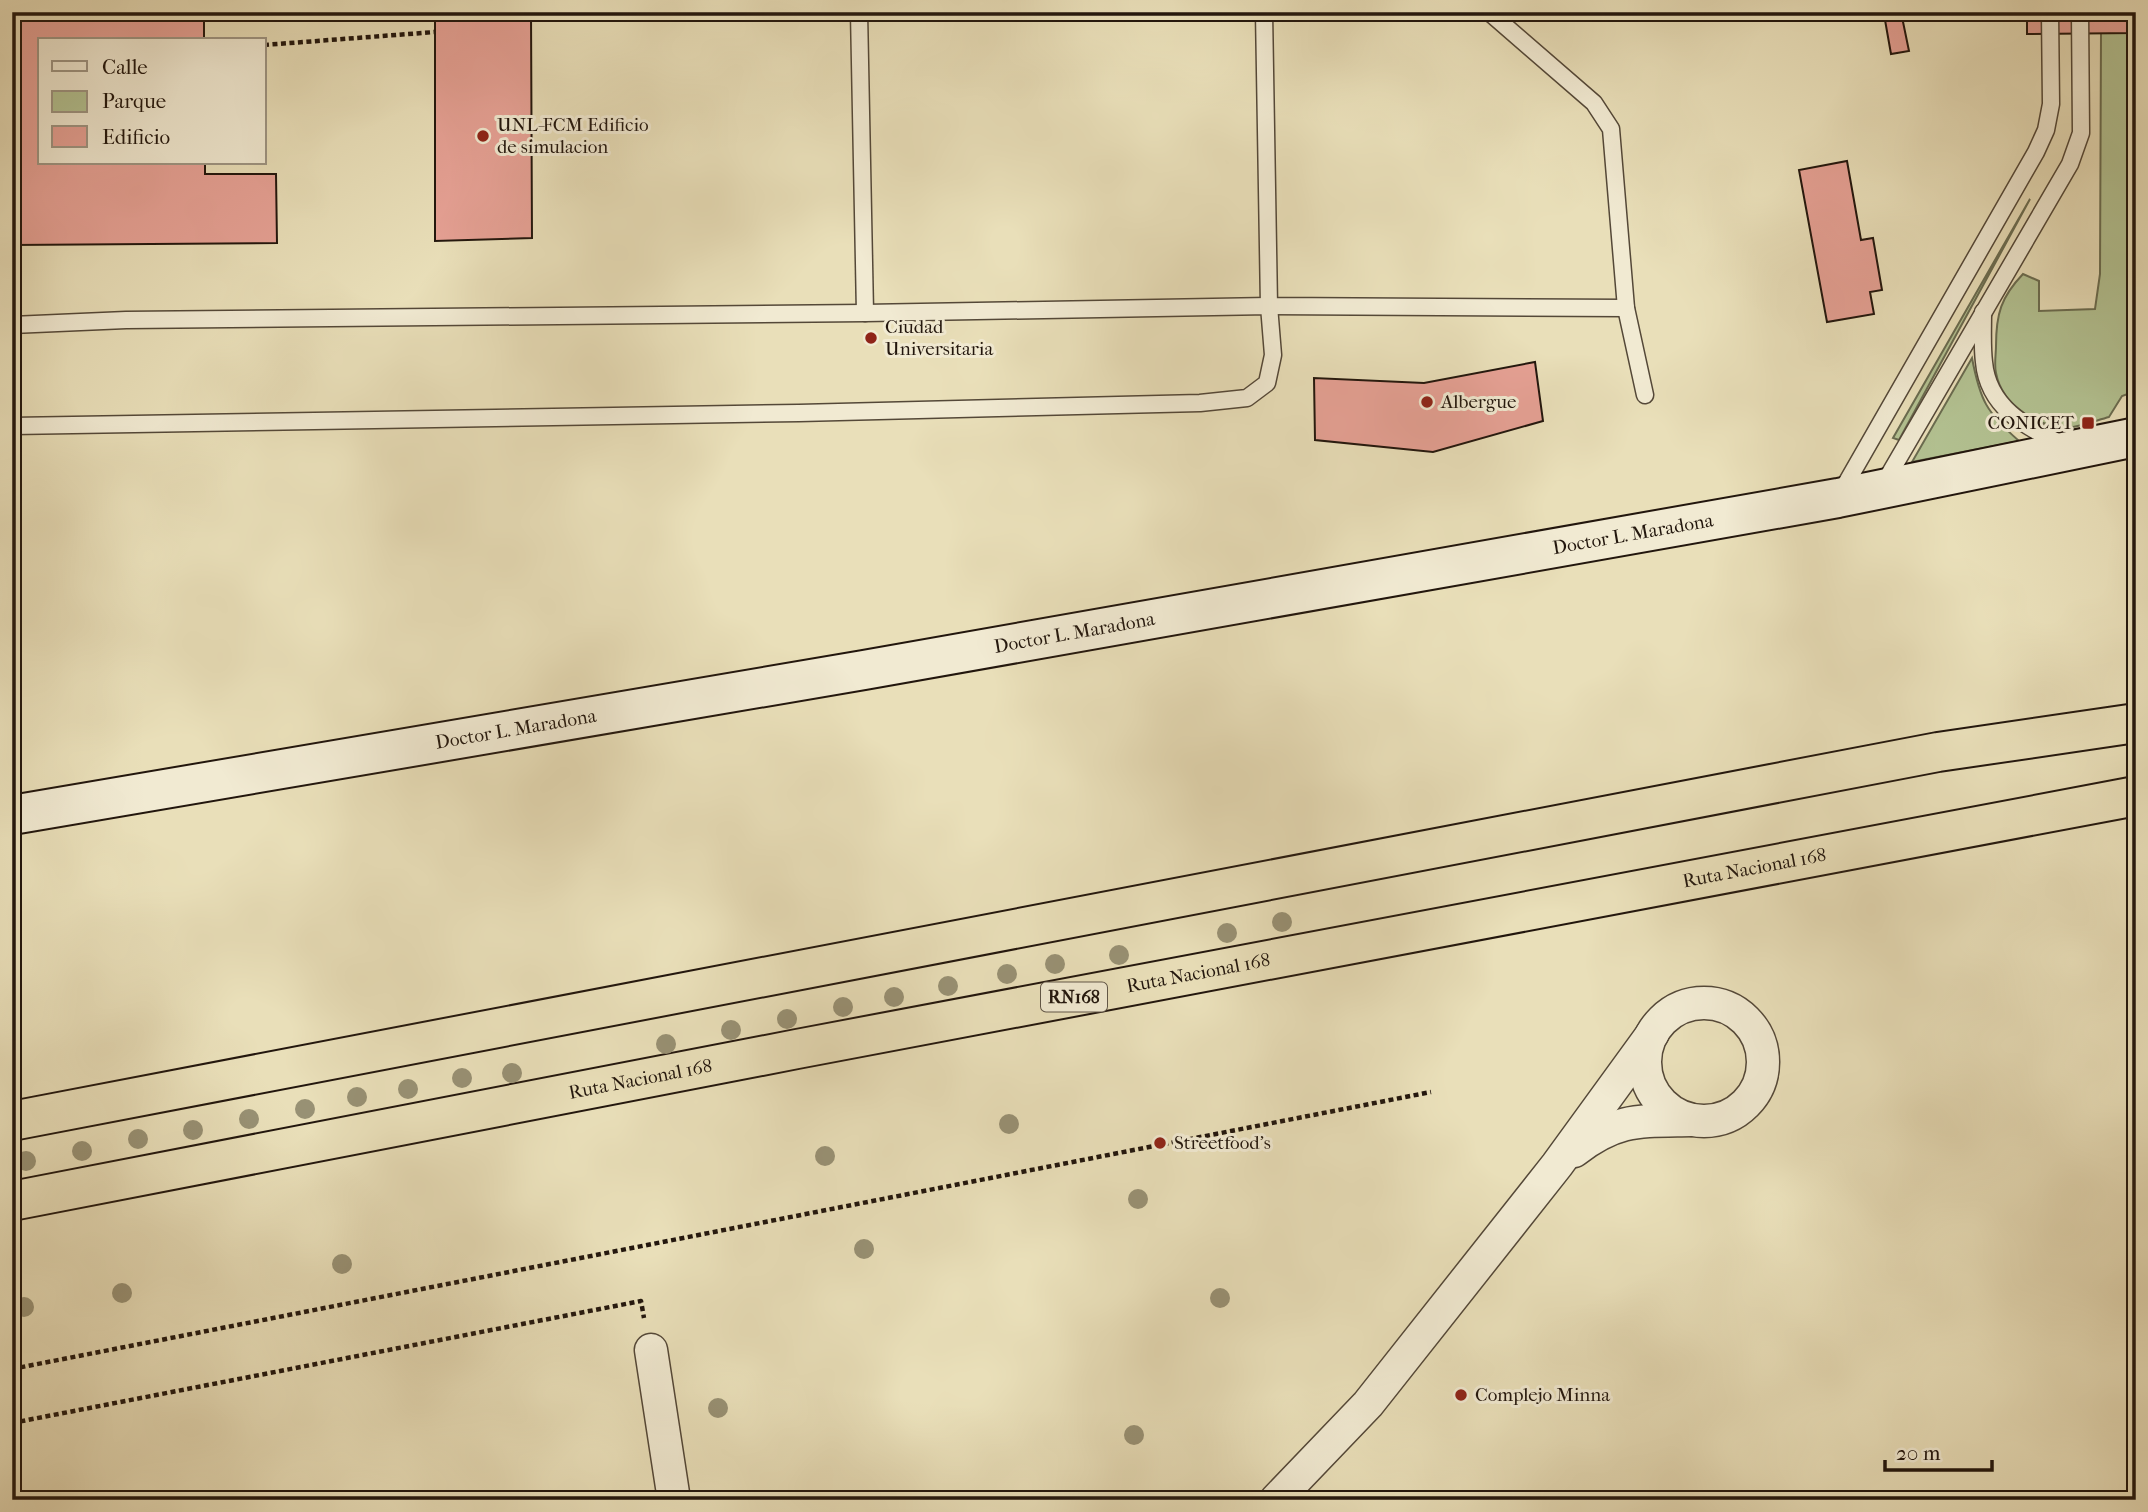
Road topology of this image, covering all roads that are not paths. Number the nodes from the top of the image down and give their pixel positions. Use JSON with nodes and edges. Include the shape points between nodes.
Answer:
{"nodes":[{"id":1,"x":859,"y":12,"type":"edge"},
{"id":2,"x":1264,"y":12,"type":"edge"},
{"id":3,"x":1489,"y":12,"type":"edge"},
{"id":4,"x":2050,"y":12,"type":"edge"},
{"id":5,"x":2080,"y":12,"type":"edge"},
{"id":6,"x":1269,"y":306,"type":"junction"},
{"id":7,"x":1626,"y":308,"type":"junction"},
{"id":8,"x":1983,"y":312,"type":"junction"},
{"id":9,"x":865,"y":313,"type":"junction"},
{"id":10,"x":12,"y":325,"type":"edge"},
{"id":11,"x":1645,"y":395,"type":"dead end"},
{"id":12,"x":12,"y":426,"type":"edge"},
{"id":13,"x":2136,"y":437,"type":"edge"},
{"id":14,"x":2074,"y":449,"type":"junction"},
{"id":15,"x":1880,"y":490,"type":"junction"},
{"id":16,"x":1838,"y":498,"type":"junction"},
{"id":17,"x":2136,"y":723,"type":"edge"},
{"id":18,"x":2136,"y":796,"type":"edge"},
{"id":19,"x":12,"y":815,"type":"edge"},
{"id":20,"x":1653,"y":1033,"type":"junction"},
{"id":21,"x":1691,"y":1120,"type":"junction"},
{"id":22,"x":12,"y":1121,"type":"edge"},
{"id":23,"x":1557,"y":1165,"type":"junction"},
{"id":24,"x":12,"y":1201,"type":"edge"},
{"id":25,"x":651,"y":1350,"type":"road end"},
{"id":26,"x":674,"y":1500,"type":"edge"},
{"id":27,"x":1276,"y":1500,"type":"edge"}],
"edges":[{"from":1,"to":9,"type":"lane"},
{"from":2,"to":6,"type":"lane"},
{"from":3,"to":7,"type":"lane","via":[[1594,103],[1611,129]]},
{"from":4,"to":16,"type":"lane","via":[[2051,104],[2046,130]]},
{"from":5,"to":8,"type":"lane","via":[[2081,134],[2070,164]]},
{"from":6,"to":7,"type":"lane"},
{"from":6,"to":9,"type":"lane"},
{"from":6,"to":12,"type":"lane","via":[[1273,355],[1267,383],[1247,398],[1200,403]]},
{"from":7,"to":11,"type":"lane"},
{"from":8,"to":14,"type":"lane","via":[[1984,364],[1990,390],[2020,422]]},
{"from":8,"to":15,"type":"lane"},
{"from":9,"to":10,"type":"lane"},
{"from":13,"to":14,"type":"main road","name":"Doctor L. Maradona"},
{"from":14,"to":15,"type":"main road","name":"Doctor L. Maradona"},
{"from":15,"to":16,"type":"main road","name":"Doctor L. Maradona"},
{"from":16,"to":19,"type":"main road","name":"Doctor L. Maradona"},
{"from":17,"to":22,"type":"highway","via":[[1938,752]]},
{"from":18,"to":24,"type":"highway","name":"Ruta Nacional 168","number":"RN168"},
{"from":20,"to":21,"type":"street","via":[[1646,1050],[1650,1086],[1674,1113]]},
{"from":20,"to":21,"type":"street","via":[[1664,1018],[1680,1008],[1699,1003],[1719,1005],[1746,1020],[1762,1046],[1759,1086],[1747,1103],[1731,1115]]},
{"from":20,"to":23,"type":"street"},
{"from":21,"to":23,"type":"street","via":[[1633,1121],[1609,1128]]},
{"from":23,"to":27,"type":"street","via":[[1368,1404]]},
{"from":25,"to":26,"type":"street"}]}
